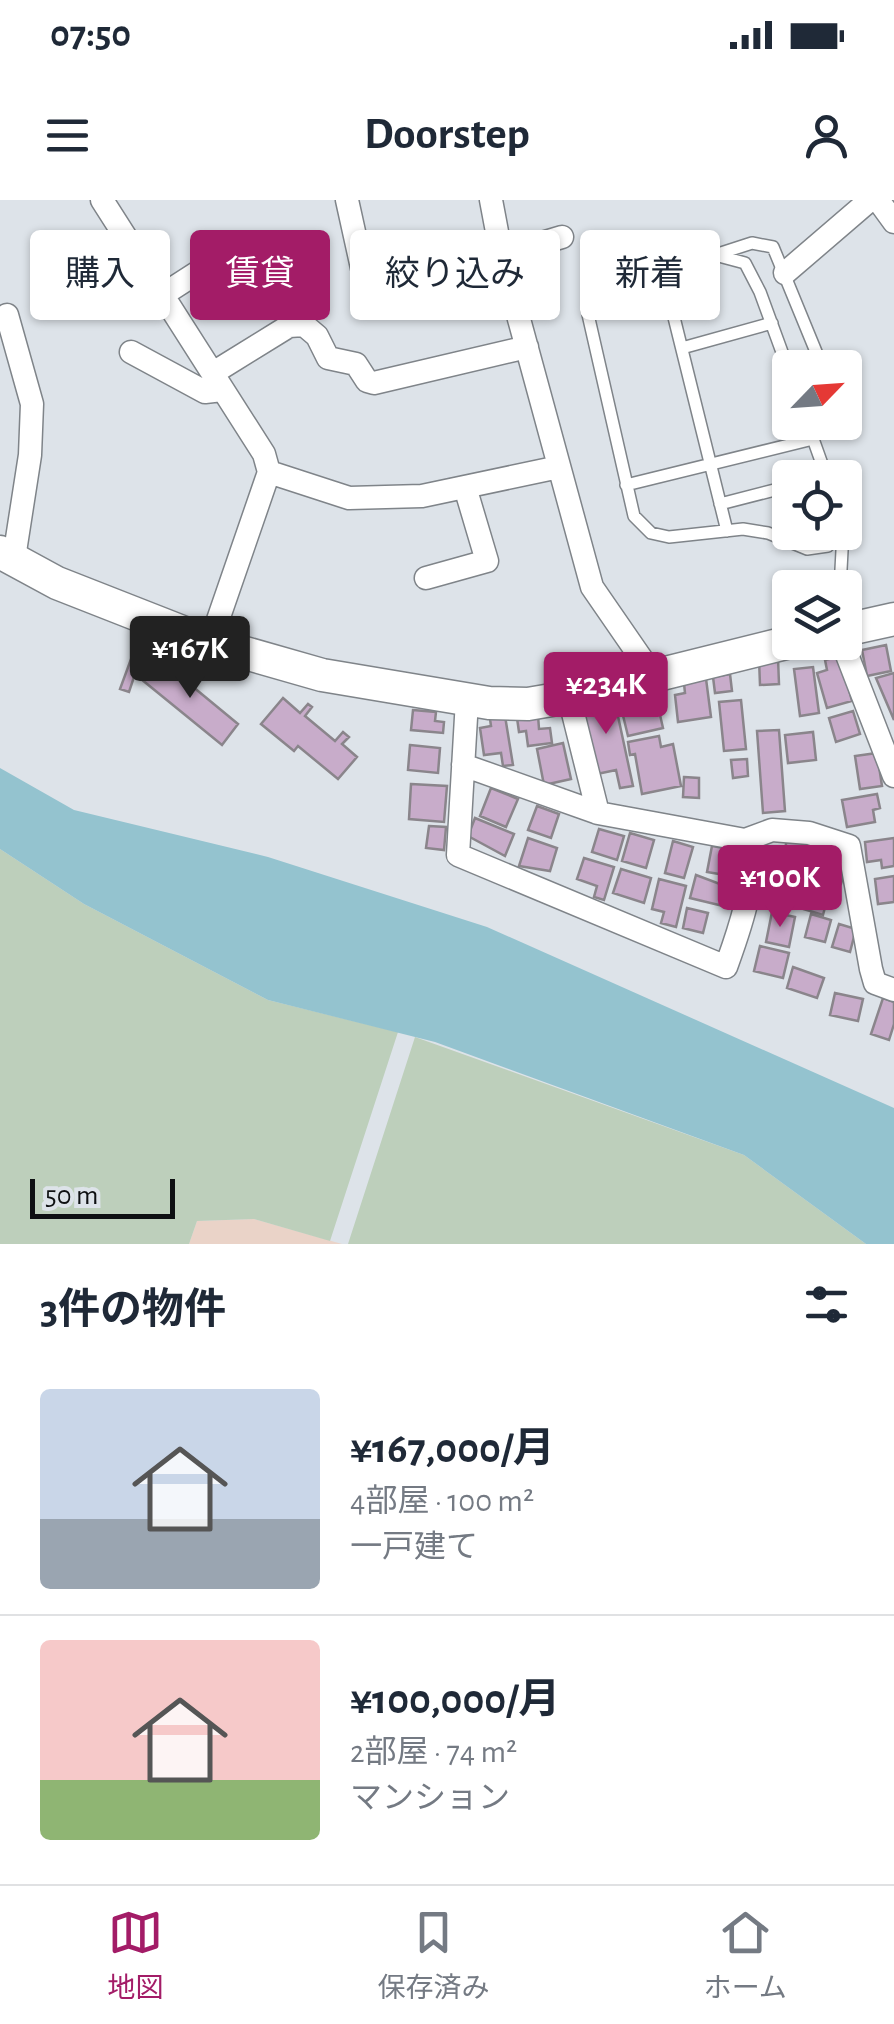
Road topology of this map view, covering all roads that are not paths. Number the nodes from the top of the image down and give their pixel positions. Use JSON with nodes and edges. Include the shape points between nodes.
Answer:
{"nodes":[{"id":1,"x":102,"y":200,"type":"edge"},
{"id":2,"x":347,"y":200,"type":"edge"},
{"id":3,"x":491,"y":200,"type":"edge"},
{"id":4,"x":870,"y":200,"type":"edge"},
{"id":5,"x":878,"y":200,"type":"edge"},
{"id":6,"x":894,"y":222,"type":"edge"},
{"id":7,"x":122,"y":230,"type":"edge"},
{"id":8,"x":354,"y":230,"type":"edge"},
{"id":9,"x":497,"y":230,"type":"edge"},
{"id":10,"x":720,"y":254,"type":"edge"},
{"id":11,"x":720,"y":257,"type":"edge"},
{"id":12,"x":785,"y":273,"type":"junction"},
{"id":13,"x":170,"y":304,"type":"edge"},
{"id":14,"x":7,"y":314,"type":"dead end"},
{"id":15,"x":520,"y":320,"type":"edge"},
{"id":16,"x":588,"y":320,"type":"edge"},
{"id":17,"x":675,"y":320,"type":"edge"},
{"id":18,"x":772,"y":323,"type":"junction"},
{"id":19,"x":527,"y":347,"type":"junction"},
{"id":20,"x":682,"y":348,"type":"junction"},
{"id":21,"x":782,"y":350,"type":"edge"},
{"id":22,"x":814,"y":350,"type":"edge"},
{"id":23,"x":130,"y":352,"type":"dead end"},
{"id":24,"x":218,"y":382,"type":"junction"},
{"id":25,"x":809,"y":440,"type":"edge"},
{"id":26,"x":711,"y":464,"type":"junction"},
{"id":27,"x":559,"y":467,"type":"junction"},
{"id":28,"x":269,"y":472,"type":"junction"},
{"id":29,"x":626,"y":485,"type":"junction"},
{"id":30,"x":465,"y":486,"type":"junction"},
{"id":31,"x":772,"y":491,"type":"edge"},
{"id":32,"x":720,"y":504,"type":"junction"},
{"id":33,"x":727,"y":530,"type":"junction"},
{"id":34,"x":772,"y":535,"type":"edge"},
{"id":35,"x":7,"y":555,"type":"edge"},
{"id":36,"x":426,"y":578,"type":"dead end"},
{"id":37,"x":894,"y":618,"type":"edge"},
{"id":38,"x":862,"y":626,"type":"edge"},
{"id":39,"x":210,"y":643,"type":"junction"},
{"id":40,"x":772,"y":646,"type":"edge"},
{"id":41,"x":849,"y":660,"type":"edge"},
{"id":42,"x":652,"y":674,"type":"junction"},
{"id":43,"x":568,"y":697,"type":"junction"},
{"id":44,"x":467,"y":700,"type":"junction"},
{"id":45,"x":463,"y":765,"type":"junction"},
{"id":46,"x":894,"y":776,"type":"edge"},
{"id":47,"x":598,"y":813,"type":"junction"},
{"id":48,"x":745,"y":840,"type":"junction"},
{"id":49,"x":894,"y":990,"type":"edge"}],
"edges":[{"from":1,"to":7,"type":"street"},
{"from":2,"to":8,"type":"street"},
{"from":3,"to":9,"type":"street"},
{"from":4,"to":12,"type":"street"},
{"from":5,"to":6,"type":"street"},
{"from":10,"to":12,"type":"lane","via":[[752,243],[773,248]]},
{"from":11,"to":18,"type":"lane","via":[[744,263]]},
{"from":12,"to":22,"type":"lane"},
{"from":13,"to":24,"type":"street"},
{"from":14,"to":35,"type":"street","via":[[32,404],[30,455]]},
{"from":15,"to":19,"type":"street"},
{"from":16,"to":29,"type":"lane"},
{"from":17,"to":20,"type":"lane"},
{"from":18,"to":20,"type":"lane"},
{"from":18,"to":21,"type":"lane"},
{"from":19,"to":24,"type":"street","via":[[374,383],[356,364],[328,358],[304,325],[289,326]]},
{"from":19,"to":27,"type":"street"},
{"from":20,"to":26,"type":"lane"},
{"from":23,"to":24,"type":"street","via":[[205,392]]},
{"from":24,"to":28,"type":"street"},
{"from":25,"to":26,"type":"lane"},
{"from":26,"to":29,"type":"lane"},
{"from":26,"to":32,"type":"lane"},
{"from":27,"to":30,"type":"street"},
{"from":27,"to":42,"type":"street","via":[[592,587]]},
{"from":28,"to":30,"type":"street","via":[[348,498],[422,496]]},
{"from":28,"to":39,"type":"street"},
{"from":29,"to":33,"type":"lane","via":[[634,516],[651,533],[669,538]]},
{"from":30,"to":36,"type":"street","via":[[487,561]]},
{"from":31,"to":32,"type":"lane"},
{"from":32,"to":33,"type":"lane"},
{"from":33,"to":34,"type":"lane"},
{"from":35,"to":39,"type":"street","via":[[56,583]]},
{"from":37,"to":38,"type":"street"},
{"from":39,"to":44,"type":"street","via":[[322,675]]},
{"from":40,"to":42,"type":"street"},
{"from":41,"to":46,"type":"street"},
{"from":42,"to":43,"type":"street"},
{"from":43,"to":44,"type":"street","via":[[528,704]]},
{"from":43,"to":47,"type":"street"},
{"from":44,"to":45,"type":"street"},
{"from":45,"to":47,"type":"street"},
{"from":45,"to":48,"type":"street","via":[[458,855],[726,966],[752,864]]},
{"from":47,"to":48,"type":"street"},
{"from":48,"to":49,"type":"street","via":[[772,830],[849,846],[871,970],[876,983]]}]}
